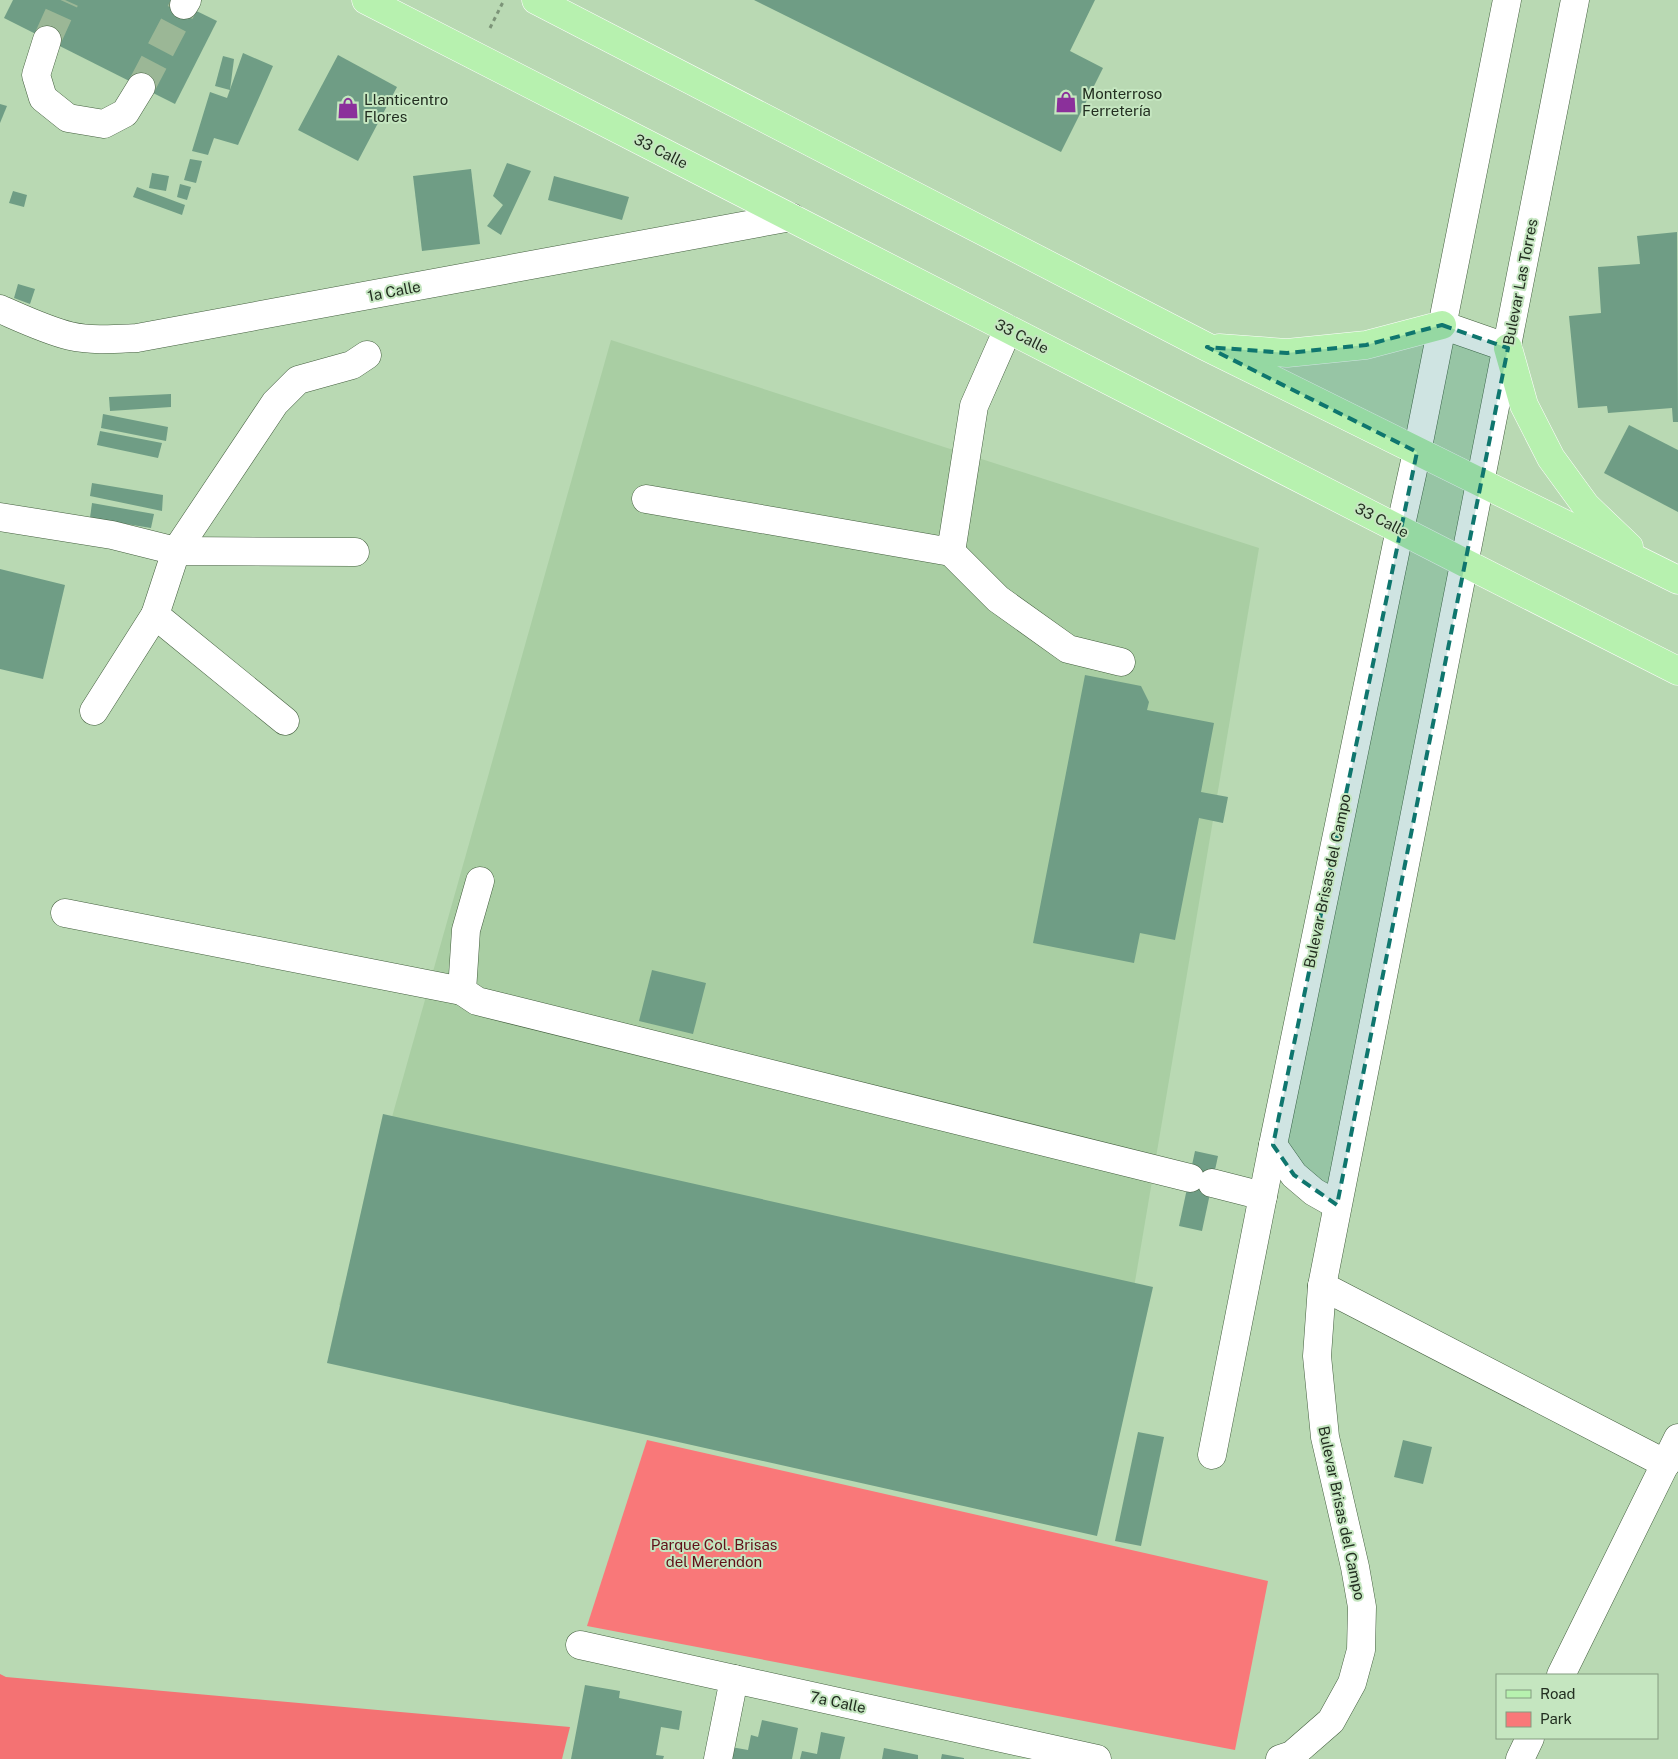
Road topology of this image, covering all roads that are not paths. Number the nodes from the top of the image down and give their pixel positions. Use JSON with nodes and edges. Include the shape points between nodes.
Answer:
{"nodes":[{"id":1,"x":366,"y":0,"type":"edge"},
{"id":2,"x":536,"y":0,"type":"edge"},
{"id":3,"x":1506,"y":0,"type":"edge"},
{"id":4,"x":1576,"y":0,"type":"edge"},
{"id":5,"x":47,"y":40,"type":"tunnel mouth"},
{"id":6,"x":141,"y":87,"type":"tunnel mouth"},
{"id":7,"x":791,"y":217,"type":"junction"},
{"id":8,"x":0,"y":309,"type":"edge"},
{"id":9,"x":1442,"y":325,"type":"junction"},
{"id":10,"x":1008,"y":329,"type":"junction"},
{"id":11,"x":1207,"y":348,"type":"junction"},
{"id":12,"x":1508,"y":348,"type":"junction"},
{"id":13,"x":367,"y":355,"type":"dead end"},
{"id":14,"x":1418,"y":452,"type":"junction"},
{"id":15,"x":1480,"y":483,"type":"junction"},
{"id":16,"x":646,"y":499,"type":"dead end"},
{"id":17,"x":0,"y":517,"type":"edge"},
{"id":18,"x":1400,"y":529,"type":"junction"},
{"id":19,"x":176,"y":551,"type":"junction"},
{"id":20,"x":355,"y":552,"type":"dead end"},
{"id":21,"x":951,"y":552,"type":"junction"},
{"id":22,"x":1465,"y":563,"type":"junction"},
{"id":23,"x":1678,"y":580,"type":"edge"},
{"id":24,"x":155,"y":615,"type":"junction"},
{"id":25,"x":1121,"y":662,"type":"dead end"},
{"id":26,"x":1678,"y":671,"type":"edge"},
{"id":27,"x":94,"y":711,"type":"dead end"},
{"id":28,"x":285,"y":720,"type":"dead end"},
{"id":29,"x":480,"y":881,"type":"dead end"},
{"id":30,"x":65,"y":913,"type":"dead end"},
{"id":31,"x":462,"y":991,"type":"junction"},
{"id":32,"x":1273,"y":1145,"type":"junction"},
{"id":33,"x":1263,"y":1196,"type":"junction"},
{"id":34,"x":1337,"y":1205,"type":"junction"},
{"id":35,"x":1322,"y":1286,"type":"junction"},
{"id":36,"x":1678,"y":1438,"type":"edge"},
{"id":37,"x":1212,"y":1455,"type":"dead end"},
{"id":38,"x":1666,"y":1464,"type":"junction"},
{"id":39,"x":580,"y":1645,"type":"dead end"},
{"id":40,"x":1561,"y":1674,"type":"edge"},
{"id":41,"x":734,"y":1679,"type":"junction"},
{"id":42,"x":1530,"y":1739,"type":"edge"},
{"id":43,"x":718,"y":1759,"type":"edge"},
{"id":44,"x":1097,"y":1759,"type":"edge"},
{"id":45,"x":1280,"y":1759,"type":"edge"},
{"id":46,"x":1520,"y":1759,"type":"edge"}],
"edges":[{"from":1,"to":7,"type":"main road","name":"33 Calle"},
{"from":2,"to":11,"type":"main road"},
{"from":3,"to":9,"type":"street"},
{"from":4,"to":12,"type":"street","name":"Bulevar Las Torres"},
{"from":5,"to":6,"type":"street","via":[[36,75],[42,98],[68,118],[104,124],[125,114]]},
{"from":7,"to":8,"type":"street","name":"1a Calle","via":[[137,338],[104,340],[71,336]]},
{"from":7,"to":10,"type":"main road","name":"33 Calle"},
{"from":9,"to":11,"type":"main road","via":[[1366,345],[1287,353]]},
{"from":9,"to":12,"type":"street"},
{"from":9,"to":14,"type":"street"},
{"from":10,"to":18,"type":"main road","name":"33 Calle"},
{"from":10,"to":21,"type":"street","via":[[974,406]]},
{"from":11,"to":14,"type":"main road"},
{"from":12,"to":15,"type":"street","name":"Bulevar Las Torres"},
{"from":12,"to":23,"type":"main road","via":[[1524,405],[1550,458],[1586,506],[1608,527],[1629,547]]},
{"from":13,"to":19,"type":"street","via":[[352,365],[298,380],[292,386],[276,403]]},
{"from":14,"to":15,"type":"main road"},
{"from":14,"to":18,"type":"street"},
{"from":15,"to":22,"type":"street","name":"Bulevar Las Torres"},
{"from":15,"to":23,"type":"main road"},
{"from":16,"to":21,"type":"street"},
{"from":17,"to":19,"type":"street","via":[[112,534]]},
{"from":18,"to":22,"type":"main road","name":"33 Calle"},
{"from":18,"to":32,"type":"street","name":"Bulevar Brisas del Campo"},
{"from":19,"to":20,"type":"street"},
{"from":19,"to":24,"type":"street"},
{"from":21,"to":25,"type":"street","via":[[998,599],[1068,648]]},
{"from":22,"to":26,"type":"main road","name":"33 Calle"},
{"from":22,"to":34,"type":"street","name":"Bulevar Brisas del Campo"},
{"from":24,"to":27,"type":"street"},
{"from":24,"to":28,"type":"street"},
{"from":29,"to":31,"type":"street","via":[[466,930]]},
{"from":30,"to":31,"type":"street"},
{"from":31,"to":33,"type":"street","via":[[477,1001]]},
{"from":32,"to":33,"type":"street","name":"Bulevar Brisas del Campo"},
{"from":32,"to":34,"type":"street","via":[[1294,1175]]},
{"from":33,"to":37,"type":"street","name":"Bulevar Brisas del Campo"},
{"from":34,"to":35,"type":"street","name":"Bulevar Brisas del Campo"},
{"from":35,"to":38,"type":"street"},
{"from":35,"to":45,"type":"street","name":"Bulevar Brisas del Campo","via":[[1317,1356],[1325,1437],[1362,1607],[1362,1650],[1352,1683],[1331,1721],[1292,1755]]},
{"from":36,"to":38,"type":"street"},
{"from":38,"to":40,"type":"street"},
{"from":39,"to":41,"type":"street","name":"7a Calle"},
{"from":41,"to":43,"type":"street"},
{"from":41,"to":44,"type":"street","name":"7a Calle"},
{"from":42,"to":46,"type":"street"}]}
